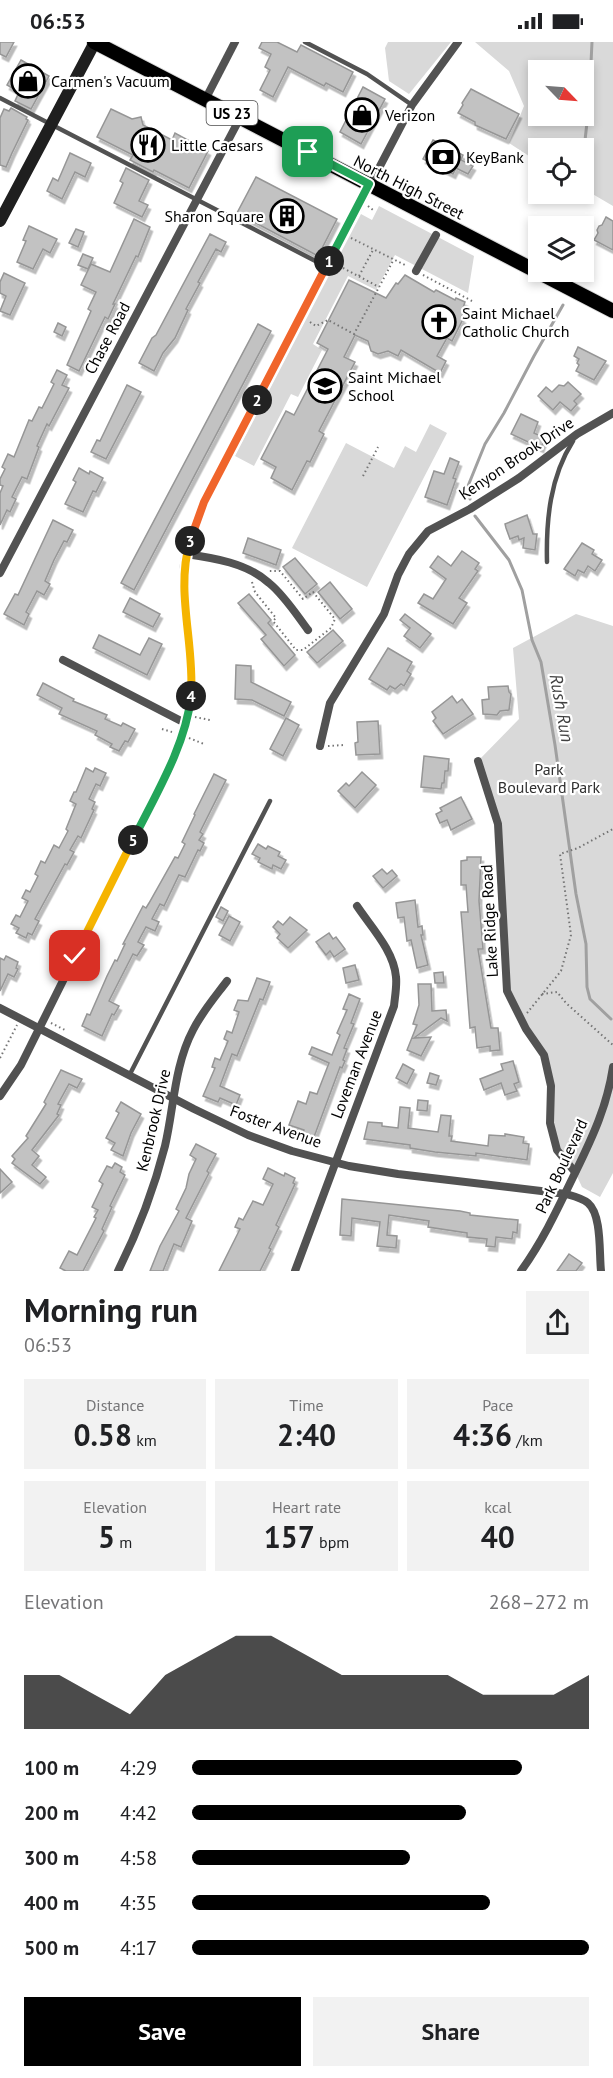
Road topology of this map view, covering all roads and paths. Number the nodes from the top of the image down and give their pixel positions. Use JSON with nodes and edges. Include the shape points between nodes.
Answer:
{"nodes":[{"id":1,"x":94,"y":42,"type":"edge"},
{"id":2,"x":235,"y":42,"type":"edge"},
{"id":3,"x":305,"y":42,"type":"edge"},
{"id":4,"x":458,"y":42,"type":"edge"},
{"id":5,"x":0,"y":98,"type":"edge"},
{"id":6,"x":205,"y":100,"type":"junction"},
{"id":7,"x":412,"y":105,"type":"junction"},
{"id":8,"x":240,"y":118,"type":"junction"},
{"id":9,"x":51,"y":124,"type":"junction"},
{"id":10,"x":369,"y":184,"type":"junction"},
{"id":11,"x":197,"y":200,"type":"junction"},
{"id":12,"x":368,"y":206,"type":"dead end"},
{"id":13,"x":373,"y":210,"type":"dead end"},
{"id":14,"x":0,"y":221,"type":"edge"},
{"id":15,"x":436,"y":235,"type":"dead end"},
{"id":16,"x":373,"y":249,"type":"dead end"},
{"id":17,"x":394,"y":259,"type":"dead end"},
{"id":18,"x":327,"y":267,"type":"junction"},
{"id":19,"x":343,"y":268,"type":"dead end"},
{"id":20,"x":416,"y":271,"type":"dead end"},
{"id":21,"x":359,"y":276,"type":"junction"},
{"id":22,"x":379,"y":287,"type":"junction"},
{"id":23,"x":613,"y":311,"type":"edge"},
{"id":24,"x":307,"y":321,"type":"dead end"},
{"id":25,"x":613,"y":414,"type":"edge"},
{"id":26,"x":577,"y":434,"type":"junction"},
{"id":27,"x":378,"y":447,"type":"dead end"},
{"id":28,"x":363,"y":476,"type":"dead end"},
{"id":29,"x":186,"y":554,"type":"junction"},
{"id":30,"x":548,"y":562,"type":"dead end"},
{"id":31,"x":0,"y":573,"type":"edge"},
{"id":32,"x":308,"y":630,"type":"dead end"},
{"id":33,"x":63,"y":660,"type":"dead end"},
{"id":34,"x":195,"y":717,"type":"dead end"},
{"id":35,"x":210,"y":720,"type":"dead end"},
{"id":36,"x":185,"y":723,"type":"junction"},
{"id":37,"x":162,"y":729,"type":"dead end"},
{"id":38,"x":177,"y":734,"type":"dead end"},
{"id":39,"x":189,"y":738,"type":"dead end"},
{"id":40,"x":204,"y":744,"type":"dead end"},
{"id":41,"x":344,"y":745,"type":"dead end"},
{"id":42,"x":320,"y":746,"type":"joint"},
{"id":43,"x":478,"y":761,"type":"dead end"},
{"id":44,"x":270,"y":801,"type":"dead end"},
{"id":45,"x":613,"y":829,"type":"edge"},
{"id":46,"x":357,"y":906,"type":"dead end"},
{"id":47,"x":227,"y":981,"type":"dead end"},
{"id":48,"x":542,"y":994,"type":"junction"},
{"id":49,"x":0,"y":1008,"type":"edge"},
{"id":50,"x":521,"y":1020,"type":"junction"},
{"id":51,"x":51,"y":1023,"type":"dead end"},
{"id":52,"x":17,"y":1025,"type":"dead end"},
{"id":53,"x":39,"y":1029,"type":"junction"},
{"id":54,"x":65,"y":1030,"type":"dead end"},
{"id":55,"x":613,"y":1045,"type":"edge"},
{"id":56,"x":0,"y":1058,"type":"edge"},
{"id":57,"x":613,"y":1067,"type":"edge"},
{"id":58,"x":130,"y":1074,"type":"junction"},
{"id":59,"x":0,"y":1096,"type":"edge"},
{"id":60,"x":174,"y":1099,"type":"junction"},
{"id":61,"x":335,"y":1163,"type":"junction"},
{"id":62,"x":575,"y":1172,"type":"junction"},
{"id":63,"x":566,"y":1194,"type":"junction"},
{"id":64,"x":118,"y":1271,"type":"edge"},
{"id":65,"x":295,"y":1271,"type":"edge"},
{"id":66,"x":521,"y":1271,"type":"edge"},
{"id":67,"x":601,"y":1271,"type":"edge"}],
"edges":[{"from":1,"to":6,"type":"main road","name":"North High Street","number":"US 23"},
{"from":1,"to":9,"type":"main road"},
{"from":2,"to":6,"type":"street"},
{"from":3,"to":7,"type":"lane","via":[[367,74]]},
{"from":4,"to":7,"type":"street"},
{"from":5,"to":9,"type":"lane"},
{"from":6,"to":8,"type":"main road","name":"North High Street","number":"US 23"},
{"from":7,"to":10,"type":"street"},
{"from":8,"to":10,"type":"main road","name":"North High Street","number":"US 23"},
{"from":8,"to":11,"type":"street","name":"Chase Road"},
{"from":9,"to":11,"type":"lane"},
{"from":9,"to":14,"type":"main road"},
{"from":10,"to":18,"type":"street"},
{"from":10,"to":23,"type":"main road","name":"North High Street","number":"US 23"},
{"from":11,"to":18,"type":"lane"},
{"from":11,"to":31,"type":"street","name":"Chase Road"},
{"from":12,"to":13,"type":"path"},
{"from":15,"to":20,"type":"street"},
{"from":16,"to":21,"type":"path"},
{"from":17,"to":22,"type":"path"},
{"from":18,"to":29,"type":"street","via":[[204,502]]},
{"from":19,"to":21,"type":"path"},
{"from":21,"to":22,"type":"path"},
{"from":22,"to":24,"type":"path","via":[[354,334],[328,320],[316,326]]},
{"from":25,"to":26,"type":"street","name":"Kenyon Brook Drive"},
{"from":26,"to":30,"type":"lane","via":[[552,490],[546,539]]},
{"from":26,"to":42,"type":"street","name":"Kenyon Brook Drive","via":[[519,478],[428,531],[409,554],[384,614],[330,703]]},
{"from":27,"to":28,"type":"path"},
{"from":29,"to":32,"type":"street","via":[[242,566],[259,575]]},
{"from":29,"to":36,"type":"street","via":[[183,577],[192,678]]},
{"from":33,"to":36,"type":"street"},
{"from":34,"to":35,"type":"path"},
{"from":36,"to":53,"type":"street","via":[[170,766]]},
{"from":37,"to":38,"type":"path"},
{"from":39,"to":40,"type":"path"},
{"from":41,"to":42,"type":"path"},
{"from":43,"to":50,"type":"street","name":"Lake Ridge Road","via":[[498,825],[507,991]]},
{"from":44,"to":58,"type":"lane"},
{"from":45,"to":48,"type":"path","via":[[560,854],[572,935],[561,971]]},
{"from":46,"to":61,"type":"street","name":"Loveman Avenue","via":[[392,961],[396,990],[394,1006]]},
{"from":47,"to":60,"type":"street","name":"Kenbrook Drive","via":[[192,1031],[182,1056]]},
{"from":48,"to":50,"type":"path"},
{"from":48,"to":55,"type":"path","via":[[557,992]]},
{"from":49,"to":53,"type":"street","name":"Foster Avenue"},
{"from":50,"to":62,"type":"street","name":"Lake Ridge Road","via":[[544,1055],[551,1086],[550,1123],[557,1150]]},
{"from":51,"to":54,"type":"path"},
{"from":52,"to":56,"type":"path"},
{"from":53,"to":58,"type":"street","name":"Foster Avenue"},
{"from":53,"to":59,"type":"street"},
{"from":57,"to":62,"type":"street","name":"Park Boulevard","via":[[596,1132]]},
{"from":58,"to":60,"type":"street","name":"Foster Avenue"},
{"from":60,"to":61,"type":"street","name":"Foster Avenue","via":[[248,1136]]},
{"from":60,"to":64,"type":"street","name":"Kenbrook Drive","via":[[158,1171]]},
{"from":61,"to":63,"type":"street","name":"Foster Avenue"},
{"from":61,"to":65,"type":"street","name":"Loveman Avenue"},
{"from":62,"to":63,"type":"street","name":"Park Boulevard"},
{"from":63,"to":66,"type":"street","name":"Park Boulevard"},
{"from":63,"to":67,"type":"street","via":[[588,1202],[594,1210]]}]}
